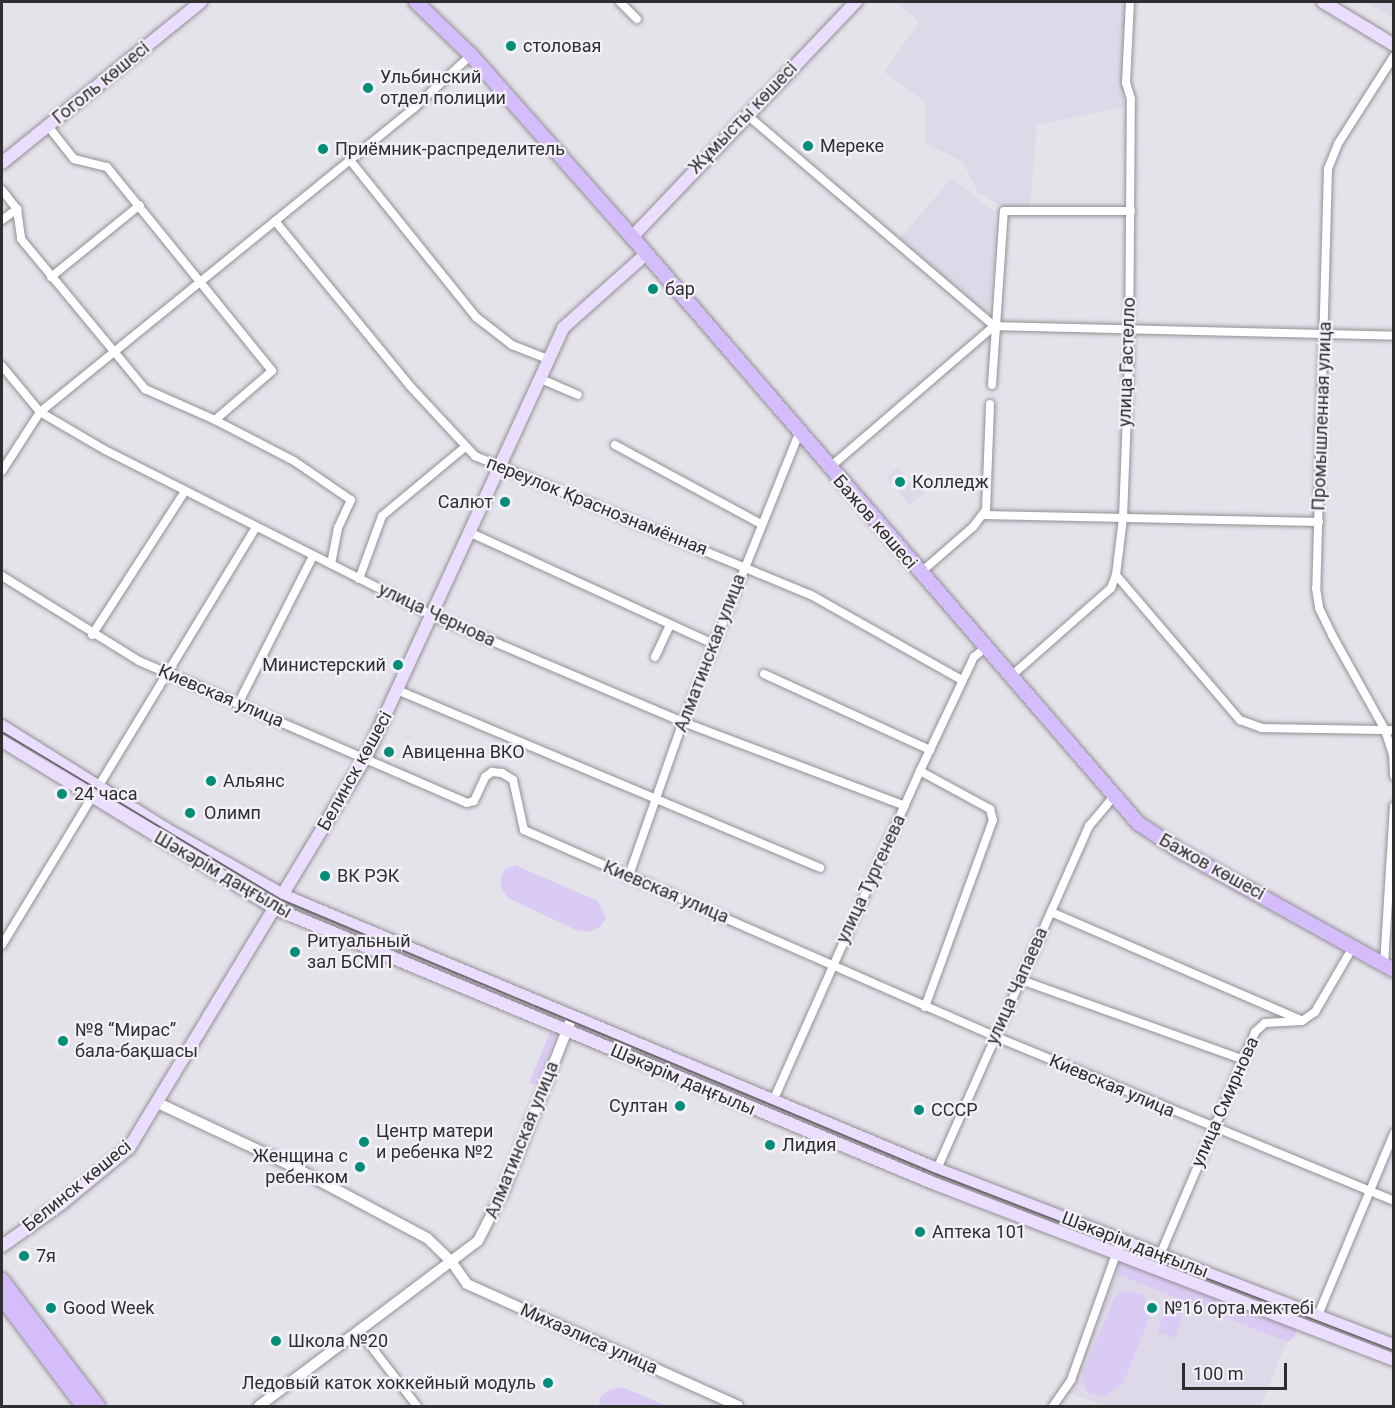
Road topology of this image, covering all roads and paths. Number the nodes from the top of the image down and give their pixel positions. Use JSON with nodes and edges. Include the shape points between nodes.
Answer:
{"nodes":[{"id":1,"x":201,"y":2,"type":"edge"},
{"id":2,"x":416,"y":2,"type":"edge"},
{"id":3,"x":620,"y":2,"type":"edge"},
{"id":4,"x":856,"y":2,"type":"edge"},
{"id":5,"x":1130,"y":2,"type":"edge"},
{"id":6,"x":1323,"y":2,"type":"edge"},
{"id":7,"x":638,"y":19,"type":"dead end"},
{"id":8,"x":1394,"y":45,"type":"edge"},
{"id":9,"x":471,"y":55,"type":"junction"},
{"id":10,"x":1394,"y":56,"type":"edge"},
{"id":11,"x":746,"y":114,"type":"junction"},
{"id":12,"x":48,"y":126,"type":"junction"},
{"id":13,"x":349,"y":159,"type":"junction"},
{"id":14,"x":2,"y":163,"type":"edge"},
{"id":15,"x":2,"y":190,"type":"edge"},
{"id":16,"x":140,"y":205,"type":"junction"},
{"id":17,"x":17,"y":209,"type":"junction"},
{"id":18,"x":1131,"y":211,"type":"junction"},
{"id":19,"x":2,"y":220,"type":"edge"},
{"id":20,"x":275,"y":221,"type":"junction"},
{"id":21,"x":632,"y":237,"type":"junction"},
{"id":22,"x":645,"y":255,"type":"junction"},
{"id":23,"x":51,"y":277,"type":"junction"},
{"id":24,"x":201,"y":281,"type":"junction"},
{"id":25,"x":994,"y":326,"type":"junction"},
{"id":26,"x":1130,"y":331,"type":"junction"},
{"id":27,"x":1322,"y":336,"type":"junction"},
{"id":28,"x":1394,"y":336,"type":"edge"},
{"id":29,"x":113,"y":352,"type":"junction"},
{"id":30,"x":550,"y":360,"type":"junction"},
{"id":31,"x":2,"y":366,"type":"edge"},
{"id":32,"x":541,"y":379,"type":"junction"},
{"id":33,"x":992,"y":385,"type":"dead end"},
{"id":34,"x":578,"y":395,"type":"dead end"},
{"id":35,"x":990,"y":404,"type":"dead end"},
{"id":36,"x":40,"y":412,"type":"junction"},
{"id":37,"x":215,"y":420,"type":"junction"},
{"id":38,"x":798,"y":434,"type":"junction"},
{"id":39,"x":615,"y":445,"type":"dead end"},
{"id":40,"x":464,"y":448,"type":"junction"},
{"id":41,"x":829,"y":468,"type":"junction"},
{"id":42,"x":500,"y":469,"type":"junction"},
{"id":43,"x":2,"y":471,"type":"edge"},
{"id":44,"x":185,"y":491,"type":"junction"},
{"id":45,"x":983,"y":515,"type":"junction"},
{"id":46,"x":1123,"y":518,"type":"junction"},
{"id":47,"x":1318,"y":522,"type":"junction"},
{"id":48,"x":761,"y":524,"type":"junction"},
{"id":49,"x":256,"y":526,"type":"junction"},
{"id":50,"x":471,"y":533,"type":"junction"},
{"id":51,"x":313,"y":556,"type":"junction"},
{"id":52,"x":331,"y":564,"type":"junction"},
{"id":53,"x":744,"y":566,"type":"junction"},
{"id":54,"x":920,"y":573,"type":"junction"},
{"id":55,"x":1116,"y":575,"type":"junction"},
{"id":56,"x":2,"y":576,"type":"edge"},
{"id":57,"x":358,"y":579,"type":"junction"},
{"id":58,"x":433,"y":616,"type":"junction"},
{"id":59,"x":670,"y":625,"type":"junction"},
{"id":60,"x":92,"y":635,"type":"junction"},
{"id":61,"x":714,"y":644,"type":"junction"},
{"id":62,"x":984,"y":649,"type":"junction"},
{"id":63,"x":655,"y":657,"type":"dead end"},
{"id":64,"x":164,"y":671,"type":"junction"},
{"id":65,"x":764,"y":674,"type":"dead end"},
{"id":66,"x":1010,"y":677,"type":"junction"},
{"id":67,"x":963,"y":680,"type":"junction"},
{"id":68,"x":398,"y":690,"type":"junction"},
{"id":69,"x":239,"y":702,"type":"junction"},
{"id":70,"x":683,"y":722,"type":"junction"},
{"id":71,"x":2,"y":726,"type":"edge"},
{"id":72,"x":1389,"y":730,"type":"edge"},
{"id":73,"x":2,"y":741,"type":"edge"},
{"id":74,"x":930,"y":750,"type":"junction"},
{"id":75,"x":364,"y":759,"type":"junction"},
{"id":76,"x":920,"y":771,"type":"junction"},
{"id":77,"x":1394,"y":776,"type":"edge"},
{"id":78,"x":95,"y":785,"type":"junction"},
{"id":79,"x":88,"y":796,"type":"junction"},
{"id":80,"x":1113,"y":797,"type":"junction"},
{"id":81,"x":656,"y":800,"type":"junction"},
{"id":82,"x":905,"y":806,"type":"junction"},
{"id":83,"x":1394,"y":806,"type":"edge"},
{"id":84,"x":820,"y":868,"type":"dead end"},
{"id":85,"x":629,"y":875,"type":"junction"},
{"id":86,"x":285,"y":896,"type":"junction"},
{"id":87,"x":276,"y":909,"type":"junction"},
{"id":88,"x":1050,"y":912,"type":"junction"},
{"id":89,"x":2,"y":945,"type":"edge"},
{"id":90,"x":1353,"y":947,"type":"junction"},
{"id":91,"x":832,"y":964,"type":"junction"},
{"id":92,"x":1389,"y":967,"type":"edge"},
{"id":93,"x":1021,"y":980,"type":"junction"},
{"id":94,"x":925,"y":1007,"type":"junction"},
{"id":95,"x":572,"y":1017,"type":"junction"},
{"id":96,"x":1302,"y":1020,"type":"junction"},
{"id":97,"x":566,"y":1031,"type":"junction"},
{"id":98,"x":994,"y":1036,"type":"junction"},
{"id":99,"x":1242,"y":1059,"type":"junction"},
{"id":100,"x":773,"y":1101,"type":"junction"},
{"id":101,"x":158,"y":1103,"type":"junction"},
{"id":102,"x":767,"y":1115,"type":"junction"},
{"id":103,"x":1212,"y":1128,"type":"junction"},
{"id":104,"x":1394,"y":1133,"type":"edge"},
{"id":105,"x":937,"y":1169,"type":"junction"},
{"id":106,"x":933,"y":1182,"type":"junction"},
{"id":107,"x":1369,"y":1190,"type":"junction"},
{"id":108,"x":1394,"y":1201,"type":"edge"},
{"id":109,"x":1120,"y":1240,"type":"junction"},
{"id":110,"x":2,"y":1246,"type":"edge"},
{"id":111,"x":1116,"y":1252,"type":"junction"},
{"id":112,"x":1160,"y":1255,"type":"junction"},
{"id":113,"x":451,"y":1261,"type":"junction"},
{"id":114,"x":1155,"y":1268,"type":"junction"},
{"id":115,"x":2,"y":1280,"type":"edge"},
{"id":116,"x":2,"y":1298,"type":"edge"},
{"id":117,"x":1318,"y":1316,"type":"junction"},
{"id":118,"x":1313,"y":1329,"type":"junction"},
{"id":119,"x":360,"y":1332,"type":"junction"},
{"id":120,"x":1394,"y":1344,"type":"edge"},
{"id":121,"x":1394,"y":1360,"type":"edge"},
{"id":122,"x":83,"y":1407,"type":"edge"},
{"id":123,"x":98,"y":1407,"type":"edge"},
{"id":124,"x":259,"y":1407,"type":"edge"},
{"id":125,"x":417,"y":1407,"type":"edge"},
{"id":126,"x":738,"y":1407,"type":"edge"},
{"id":127,"x":1053,"y":1407,"type":"edge"}],
"edges":[{"from":1,"to":12,"type":"main road","name":"Гоголь көшесі"},
{"from":2,"to":9,"type":"main road","name":"Бажов көшесі"},
{"from":3,"to":7,"type":"street"},
{"from":4,"to":11,"type":"main road","name":"Жұмысты көшесі"},
{"from":5,"to":18,"type":"street","name":"улица Гастелло","via":[[1126,83],[1131,99]]},
{"from":6,"to":8,"type":"main road"},
{"from":9,"to":13,"type":"street","via":[[414,108]]},
{"from":9,"to":21,"type":"main road","name":"Бажов көшесі"},
{"from":10,"to":27,"type":"street","name":"Промышленная улица","via":[[1338,144],[1328,169],[1326,326]]},
{"from":11,"to":21,"type":"main road","name":"Жұмысты көшесі"},
{"from":11,"to":25,"type":"street"},
{"from":12,"to":14,"type":"main road","name":"Гоголь көшесі"},
{"from":12,"to":16,"type":"street","via":[[74,159],[107,167]]},
{"from":13,"to":20,"type":"street"},
{"from":13,"to":30,"type":"street","via":[[476,317],[493,333]]},
{"from":15,"to":17,"type":"street"},
{"from":16,"to":23,"type":"street"},
{"from":16,"to":24,"type":"street"},
{"from":17,"to":19,"type":"street"},
{"from":17,"to":23,"type":"street","via":[[21,239]]},
{"from":18,"to":25,"type":"street","via":[[1004,211]]},
{"from":18,"to":26,"type":"street","name":"улица Гастелло"},
{"from":20,"to":24,"type":"street"},
{"from":20,"to":40,"type":"street","name":"переулок Краснознамённая"},
{"from":21,"to":22,"type":"main road","name":"Бажов көшесі"},
{"from":22,"to":30,"type":"main road","name":"Белинск көшесі","via":[[563,328]]},
{"from":22,"to":38,"type":"main road","name":"Бажов көшесі"},
{"from":23,"to":29,"type":"street"},
{"from":24,"to":29,"type":"street"},
{"from":24,"to":37,"type":"street","via":[[272,370]]},
{"from":25,"to":26,"type":"street"},
{"from":25,"to":33,"type":"street"},
{"from":25,"to":41,"type":"street"},
{"from":26,"to":27,"type":"street"},
{"from":26,"to":46,"type":"street","name":"улица Гастелло"},
{"from":27,"to":28,"type":"street"},
{"from":27,"to":47,"type":"street","name":"Промышленная улица"},
{"from":29,"to":36,"type":"street"},
{"from":29,"to":37,"type":"street","via":[[144,389]]},
{"from":30,"to":32,"type":"main road","name":"Белинск көшесі"},
{"from":31,"to":36,"type":"street","name":"улица Чернова"},
{"from":32,"to":34,"type":"street"},
{"from":32,"to":42,"type":"main road","name":"Белинск көшесі"},
{"from":35,"to":45,"type":"street"},
{"from":36,"to":43,"type":"street"},
{"from":36,"to":44,"type":"street","name":"улица Чернова"},
{"from":37,"to":52,"type":"street","via":[[324,478],[351,500],[338,528]]},
{"from":38,"to":41,"type":"main road","name":"Бажов көшесі"},
{"from":38,"to":48,"type":"street","name":"Алматинская улица"},
{"from":39,"to":48,"type":"street"},
{"from":40,"to":42,"type":"street","name":"переулок Краснознамённая"},
{"from":40,"to":57,"type":"street","via":[[382,516]]},
{"from":41,"to":54,"type":"main road","name":"Бажов көшесі"},
{"from":42,"to":50,"type":"main road","name":"Белинск көшесі"},
{"from":42,"to":53,"type":"street","name":"переулок Краснознамённая"},
{"from":44,"to":49,"type":"street","name":"улица Чернова"},
{"from":44,"to":60,"type":"street"},
{"from":45,"to":46,"type":"street"},
{"from":45,"to":54,"type":"street"},
{"from":46,"to":47,"type":"street"},
{"from":46,"to":55,"type":"street","name":"улица Гастелло"},
{"from":47,"to":72,"type":"street","name":"Промышленная улица","via":[[1319,608]]},
{"from":48,"to":53,"type":"street","name":"Алматинская улица"},
{"from":49,"to":51,"type":"street","name":"улица Чернова"},
{"from":49,"to":64,"type":"street"},
{"from":50,"to":58,"type":"main road","name":"Белинск көшесі"},
{"from":50,"to":59,"type":"street"},
{"from":51,"to":52,"type":"street","name":"улица Чернова"},
{"from":51,"to":69,"type":"street"},
{"from":52,"to":57,"type":"street","name":"улица Чернова"},
{"from":53,"to":61,"type":"street","name":"Алматинская улица"},
{"from":53,"to":67,"type":"street","name":"переулок Краснознамённая","via":[[811,595]]},
{"from":54,"to":62,"type":"main road","name":"Бажов көшесі"},
{"from":55,"to":66,"type":"street","name":"улица Гастелло","via":[[1111,588]]},
{"from":55,"to":72,"type":"street","via":[[1240,720],[1262,728]]},
{"from":56,"to":60,"type":"street","name":"Киевская улица"},
{"from":57,"to":58,"type":"street","name":"улица Чернова"},
{"from":58,"to":68,"type":"main road","name":"Белинск көшесі"},
{"from":58,"to":70,"type":"street","name":"улица Чернова"},
{"from":59,"to":61,"type":"street"},
{"from":59,"to":63,"type":"street"},
{"from":60,"to":64,"type":"street","name":"Киевская улица"},
{"from":61,"to":70,"type":"street","name":"Алматинская улица"},
{"from":62,"to":66,"type":"main road","name":"Бажов көшесі"},
{"from":62,"to":67,"type":"street","name":"улица Тургенева"},
{"from":64,"to":69,"type":"street","name":"Киевская улица"},
{"from":64,"to":78,"type":"street"},
{"from":65,"to":74,"type":"street"},
{"from":66,"to":80,"type":"main road","name":"Бажов көшесі"},
{"from":67,"to":74,"type":"street","name":"улица Тургенева"},
{"from":68,"to":75,"type":"main road","name":"Белинск көшесі"},
{"from":68,"to":81,"type":"street"},
{"from":69,"to":75,"type":"street","name":"Киевская улица"},
{"from":70,"to":81,"type":"street","name":"Алматинская улица"},
{"from":70,"to":82,"type":"street","name":"улица Чернова"},
{"from":71,"to":78,"type":"main road","name":"Шәкәрім даңғылы"},
{"from":72,"to":77,"type":"street","name":"Промышленная улица"},
{"from":73,"to":79,"type":"main road","name":"Шәкәрім даңғылы"},
{"from":74,"to":76,"type":"street","name":"улица Тургенева"},
{"from":75,"to":85,"type":"street","name":"Киевская улица","via":[[467,803],[474,801],[485,777],[492,772],[502,773],[513,780],[524,830]]},
{"from":75,"to":86,"type":"main road","name":"Белинск көшесі"},
{"from":76,"to":82,"type":"street","name":"улица Тургенева"},
{"from":76,"to":94,"type":"street","via":[[990,809],[993,820]]},
{"from":78,"to":79,"type":"street"},
{"from":78,"to":86,"type":"main road","name":"Шәкәрім даңғылы"},
{"from":79,"to":87,"type":"main road","name":"Шәкәрім даңғылы"},
{"from":79,"to":89,"type":"street"},
{"from":80,"to":88,"type":"street","name":"улица Чапаева","via":[[1089,826]]},
{"from":80,"to":90,"type":"main road","name":"Бажов көшесі","via":[[1138,823],[1166,843]]},
{"from":81,"to":84,"type":"street"},
{"from":81,"to":85,"type":"street","name":"Алматинская улица"},
{"from":82,"to":91,"type":"street","name":"улица Тургенева"},
{"from":83,"to":92,"type":"street"},
{"from":85,"to":91,"type":"street","name":"Киевская улица"},
{"from":86,"to":87,"type":"main road","name":"Белинск көшесі"},
{"from":86,"to":95,"type":"main road","name":"Шәкәрім даңғылы"},
{"from":87,"to":97,"type":"main road","name":"Шәкәрім даңғылы"},
{"from":87,"to":101,"type":"main road","name":"Белинск көшесі"},
{"from":88,"to":93,"type":"street","name":"улица Чапаева"},
{"from":88,"to":96,"type":"street"},
{"from":90,"to":92,"type":"main road","name":"Бажов көшесі"},
{"from":90,"to":96,"type":"street","via":[[1315,1012]]},
{"from":91,"to":94,"type":"street","name":"Киевская улица"},
{"from":91,"to":100,"type":"street","name":"улица Тургенева"},
{"from":93,"to":98,"type":"street","name":"улица Чапаева"},
{"from":93,"to":99,"type":"street"},
{"from":94,"to":98,"type":"street","name":"Киевская улица"},
{"from":95,"to":97,"type":"street","name":"Алматинская улица"},
{"from":95,"to":100,"type":"main road","name":"Шәкәрім даңғылы"},
{"from":96,"to":99,"type":"street","name":"улица Смирнова","via":[[1265,1023],[1255,1032]]},
{"from":97,"to":102,"type":"main road","name":"Шәкәрім даңғылы"},
{"from":97,"to":113,"type":"street","name":"Алматинская улица","via":[[487,1226],[478,1241]]},
{"from":98,"to":103,"type":"street","name":"Киевская улица"},
{"from":98,"to":105,"type":"street","name":"улица Чапаева"},
{"from":99,"to":103,"type":"street","name":"улица Смирнова"},
{"from":100,"to":102,"type":"main road","name":"улица Тургенева"},
{"from":100,"to":105,"type":"main road","name":"Шәкәрім даңғылы"},
{"from":101,"to":110,"type":"main road","name":"Белинск көшесі","via":[[129,1148]]},
{"from":101,"to":113,"type":"street","name":"Михаэлиса улица","via":[[428,1238]]},
{"from":102,"to":106,"type":"main road","name":"Шәкәрім даңғылы"},
{"from":103,"to":107,"type":"street","name":"Киевская улица"},
{"from":103,"to":112,"type":"street","name":"улица Смирнова"},
{"from":104,"to":107,"type":"street"},
{"from":105,"to":106,"type":"main road","name":"улица Чапаева"},
{"from":105,"to":109,"type":"main road","name":"Шәкәрім даңғылы"},
{"from":106,"to":111,"type":"main road","name":"Шәкәрім даңғылы"},
{"from":107,"to":108,"type":"street","name":"Киевская улица"},
{"from":107,"to":117,"type":"street"},
{"from":109,"to":111,"type":"street"},
{"from":109,"to":112,"type":"main road","name":"Шәкәрім даңғылы"},
{"from":111,"to":114,"type":"main road","name":"Шәкәрім даңғылы"},
{"from":111,"to":127,"type":"street","via":[[1071,1380]]},
{"from":112,"to":114,"type":"main road","name":"улица Смирнова"},
{"from":112,"to":117,"type":"main road","name":"Шәкәрім даңғылы"},
{"from":113,"to":119,"type":"street","name":"Алматинская улица"},
{"from":113,"to":126,"type":"street","name":"Михаэлиса улица","via":[[467,1284]]},
{"from":114,"to":118,"type":"main road","name":"Шәкәрім даңғылы"},
{"from":115,"to":123,"type":"main road"},
{"from":116,"to":122,"type":"main road"},
{"from":117,"to":118,"type":"main road"},
{"from":117,"to":120,"type":"main road","name":"Шәкәрім даңғылы"},
{"from":118,"to":121,"type":"main road","name":"Шәкәрім даңғылы"},
{"from":119,"to":124,"type":"street","name":"Алматинская улица"},
{"from":119,"to":125,"type":"street"}]}
